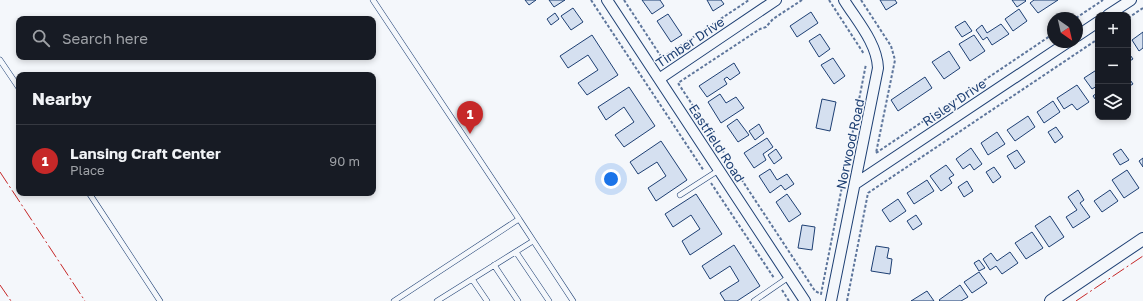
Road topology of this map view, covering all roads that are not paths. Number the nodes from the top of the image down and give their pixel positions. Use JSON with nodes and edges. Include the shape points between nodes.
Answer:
{"nodes":[{"id":1,"x":373,"y":0,"type":"edge"},
{"id":2,"x":607,"y":0,"type":"edge"},
{"id":3,"x":776,"y":0,"type":"edge"},
{"id":4,"x":844,"y":0,"type":"edge"},
{"id":5,"x":1131,"y":0,"type":"edge"},
{"id":6,"x":1113,"y":12,"type":"edge"},
{"id":7,"x":1095,"y":24,"type":"edge"},
{"id":8,"x":1083,"y":32,"type":"edge"},
{"id":9,"x":1059,"y":48,"type":"edge"},
{"id":10,"x":0,"y":60,"type":"edge"},
{"id":11,"x":659,"y":79,"type":"junction"},
{"id":12,"x":16,"y":84,"type":"edge"},
{"id":13,"x":719,"y":170,"type":"junction"},
{"id":14,"x":855,"y":184,"type":"junction"},
{"id":15,"x":680,"y":195,"type":"dead end"},
{"id":16,"x":91,"y":196,"type":"edge"},
{"id":17,"x":519,"y":219,"type":"junction"},
{"id":18,"x":1143,"y":239,"type":"edge"},
{"id":19,"x":534,"y":241,"type":"junction"},
{"id":20,"x":516,"y":252,"type":"junction"},
{"id":21,"x":494,"y":265,"type":"junction"},
{"id":22,"x":790,"y":277,"type":"junction"},
{"id":23,"x":472,"y":279,"type":"junction"},
{"id":24,"x":160,"y":301,"type":"edge"},
{"id":25,"x":394,"y":301,"type":"edge"},
{"id":26,"x":437,"y":301,"type":"edge"},
{"id":27,"x":487,"y":301,"type":"edge"},
{"id":28,"x":518,"y":301,"type":"edge"},
{"id":29,"x":549,"y":301,"type":"edge"},
{"id":30,"x":573,"y":301,"type":"edge"},
{"id":31,"x":754,"y":301,"type":"edge"},
{"id":32,"x":806,"y":301,"type":"edge"},
{"id":33,"x":831,"y":301,"type":"edge"},
{"id":34,"x":1051,"y":301,"type":"edge"}],
"edges":[{"from":1,"to":17,"type":"lane"},
{"from":2,"to":11,"type":"street","name":"Eastfield Road"},
{"from":3,"to":11,"type":"street","name":"Timber Drive"},
{"from":4,"to":14,"type":"street","name":"Norwood Road","via":[[878,56],[878,68]]},
{"from":5,"to":6,"type":"street"},
{"from":7,"to":8,"type":"street"},
{"from":9,"to":14,"type":"street","name":"Risley Drive"},
{"from":10,"to":12,"type":"lane"},
{"from":11,"to":13,"type":"street","name":"Eastfield Road"},
{"from":13,"to":15,"type":"lane"},
{"from":13,"to":22,"type":"street","name":"Eastfield Road"},
{"from":14,"to":33,"type":"street","name":"Norwood Road"},
{"from":16,"to":24,"type":"lane"},
{"from":17,"to":19,"type":"lane"},
{"from":17,"to":25,"type":"lane"},
{"from":18,"to":34,"type":"street"},
{"from":19,"to":20,"type":"lane"},
{"from":19,"to":30,"type":"lane"},
{"from":20,"to":21,"type":"lane"},
{"from":20,"to":29,"type":"lane"},
{"from":21,"to":23,"type":"lane"},
{"from":21,"to":28,"type":"lane"},
{"from":22,"to":31,"type":"lane"},
{"from":22,"to":32,"type":"street","name":"Eastfield Road"},
{"from":23,"to":26,"type":"lane"},
{"from":23,"to":27,"type":"lane"}]}
